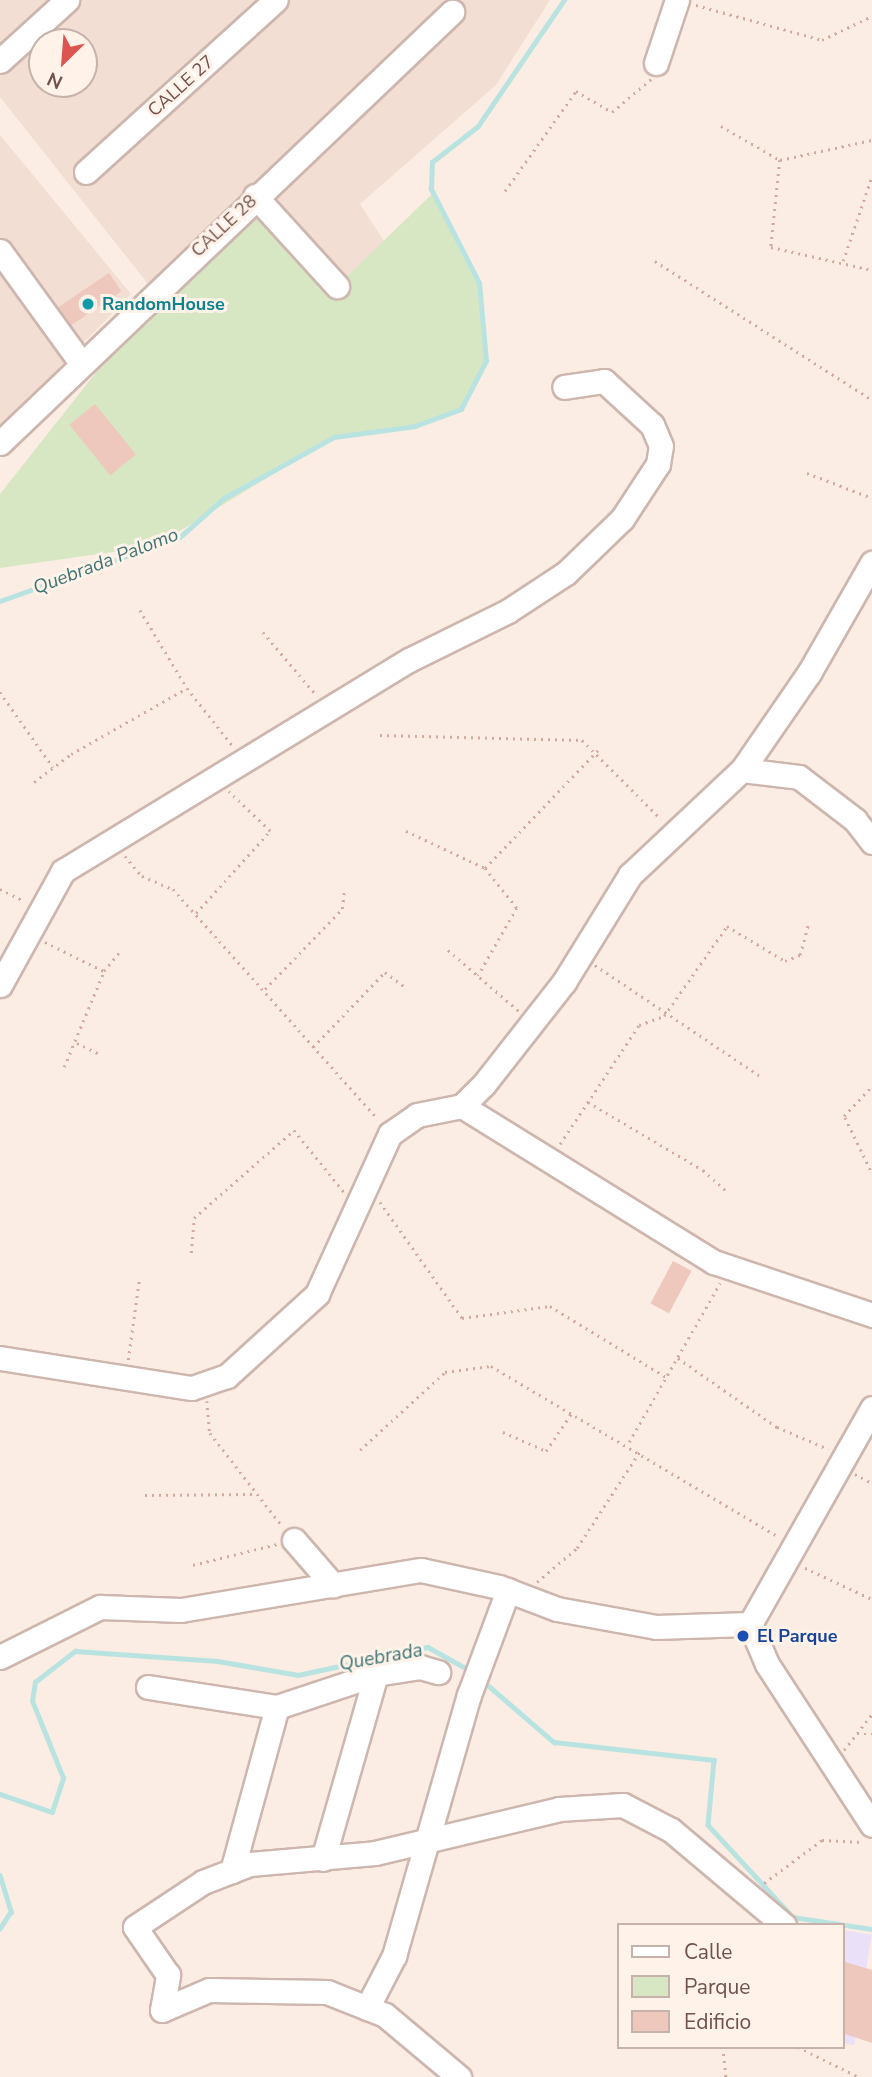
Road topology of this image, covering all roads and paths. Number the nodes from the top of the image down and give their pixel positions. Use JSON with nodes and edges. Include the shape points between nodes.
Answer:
{"nodes":[{"id":1,"x":67,"y":0,"type":"edge"},
{"id":2,"x":275,"y":0,"type":"edge"},
{"id":3,"x":677,"y":0,"type":"edge"},
{"id":4,"x":451,"y":11,"type":"edge"},
{"id":5,"x":872,"y":16,"type":"edge"},
{"id":6,"x":0,"y":61,"type":"edge"},
{"id":7,"x":656,"y":63,"type":"joint"},
{"id":8,"x":721,"y":127,"type":"dead end"},
{"id":9,"x":872,"y":141,"type":"edge"},
{"id":10,"x":780,"y":160,"type":"junction"},
{"id":11,"x":86,"y":172,"type":"dead end"},
{"id":12,"x":872,"y":176,"type":"edge"},
{"id":13,"x":505,"y":191,"type":"dead end"},
{"id":14,"x":255,"y":196,"type":"junction"},
{"id":15,"x":0,"y":251,"type":"edge"},
{"id":16,"x":655,"y":261,"type":"dead end"},
{"id":17,"x":843,"y":261,"type":"junction"},
{"id":18,"x":872,"y":271,"type":"edge"},
{"id":19,"x":337,"y":286,"type":"dead end"},
{"id":20,"x":81,"y":363,"type":"junction"},
{"id":21,"x":564,"y":387,"type":"dead end"},
{"id":22,"x":872,"y":400,"type":"edge"},
{"id":23,"x":0,"y":443,"type":"edge"},
{"id":24,"x":807,"y":474,"type":"dead end"},
{"id":25,"x":872,"y":498,"type":"edge"},
{"id":26,"x":872,"y":562,"type":"edge"},
{"id":27,"x":140,"y":610,"type":"dead end"},
{"id":28,"x":263,"y":632,"type":"dead end"},
{"id":29,"x":187,"y":688,"type":"junction"},
{"id":30,"x":0,"y":692,"type":"edge"},
{"id":31,"x":327,"y":710,"type":"junction"},
{"id":32,"x":380,"y":734,"type":"dead end"},
{"id":33,"x":598,"y":751,"type":"junction"},
{"id":34,"x":244,"y":762,"type":"junction"},
{"id":35,"x":52,"y":767,"type":"junction"},
{"id":36,"x":742,"y":770,"type":"junction"},
{"id":37,"x":216,"y":780,"type":"junction"},
{"id":38,"x":34,"y":782,"type":"dead end"},
{"id":39,"x":405,"y":831,"type":"dead end"},
{"id":40,"x":673,"y":831,"type":"junction"},
{"id":41,"x":114,"y":842,"type":"junction"},
{"id":42,"x":872,"y":842,"type":"edge"},
{"id":43,"x":485,"y":868,"type":"junction"},
{"id":44,"x":0,"y":889,"type":"edge"},
{"id":45,"x":344,"y":892,"type":"dead end"},
{"id":46,"x":40,"y":908,"type":"junction"},
{"id":47,"x":195,"y":914,"type":"junction"},
{"id":48,"x":808,"y":922,"type":"dead end"},
{"id":49,"x":26,"y":932,"type":"junction"},
{"id":50,"x":122,"y":949,"type":"dead end"},
{"id":51,"x":448,"y":950,"type":"dead end"},
{"id":52,"x":582,"y":954,"type":"junction"},
{"id":53,"x":104,"y":971,"type":"junction"},
{"id":54,"x":478,"y":976,"type":"junction"},
{"id":55,"x":0,"y":985,"type":"edge"},
{"id":56,"x":405,"y":987,"type":"dead end"},
{"id":57,"x":265,"y":989,"type":"junction"},
{"id":58,"x":664,"y":1016,"type":"junction"},
{"id":59,"x":533,"y":1022,"type":"junction"},
{"id":60,"x":77,"y":1043,"type":"junction"},
{"id":61,"x":313,"y":1047,"type":"junction"},
{"id":62,"x":100,"y":1054,"type":"dead end"},
{"id":63,"x":64,"y":1067,"type":"dead end"},
{"id":64,"x":763,"y":1078,"type":"dead end"},
{"id":65,"x":872,"y":1086,"type":"edge"},
{"id":66,"x":588,"y":1102,"type":"junction"},
{"id":67,"x":462,"y":1106,"type":"junction"},
{"id":68,"x":390,"y":1134,"type":"junction"},
{"id":69,"x":549,"y":1162,"type":"junction"},
{"id":70,"x":870,"y":1170,"type":"edge"},
{"id":71,"x":367,"y":1184,"type":"junction"},
{"id":72,"x":725,"y":1190,"type":"dead end"},
{"id":73,"x":357,"y":1208,"type":"junction"},
{"id":74,"x":191,"y":1253,"type":"dead end"},
{"id":75,"x":729,"y":1268,"type":"junction"},
{"id":76,"x":139,"y":1282,"type":"dead end"},
{"id":77,"x":872,"y":1315,"type":"edge"},
{"id":78,"x":678,"y":1357,"type":"junction"},
{"id":79,"x":0,"y":1359,"type":"edge"},
{"id":80,"x":126,"y":1374,"type":"junction"},
{"id":81,"x":666,"y":1377,"type":"junction"},
{"id":82,"x":206,"y":1388,"type":"junction"},
{"id":83,"x":872,"y":1408,"type":"edge"},
{"id":84,"x":573,"y":1411,"type":"junction"},
{"id":85,"x":503,"y":1432,"type":"dead end"},
{"id":86,"x":629,"y":1442,"type":"junction"},
{"id":87,"x":360,"y":1450,"type":"dead end"},
{"id":88,"x":640,"y":1451,"type":"junction"},
{"id":89,"x":844,"y":1456,"type":"junction"},
{"id":90,"x":253,"y":1494,"type":"junction"},
{"id":91,"x":145,"y":1496,"type":"dead end"},
{"id":92,"x":294,"y":1540,"type":"junction"},
{"id":93,"x":791,"y":1552,"type":"junction"},
{"id":94,"x":193,"y":1565,"type":"dead end"},
{"id":95,"x":333,"y":1585,"type":"junction"},
{"id":96,"x":514,"y":1593,"type":"junction"},
{"id":97,"x":872,"y":1599,"type":"edge"},
{"id":98,"x":750,"y":1624,"type":"junction"},
{"id":99,"x":0,"y":1657,"type":"edge"},
{"id":100,"x":438,"y":1672,"type":"dead end"},
{"id":101,"x":376,"y":1674,"type":"junction"},
{"id":102,"x":148,"y":1687,"type":"dead end"},
{"id":103,"x":277,"y":1707,"type":"junction"},
{"id":104,"x":872,"y":1714,"type":"edge"},
{"id":105,"x":872,"y":1734,"type":"edge"},
{"id":106,"x":872,"y":1825,"type":"edge"},
{"id":107,"x":426,"y":1842,"type":"junction"},
{"id":108,"x":872,"y":1843,"type":"edge"},
{"id":109,"x":323,"y":1860,"type":"junction"},
{"id":110,"x":232,"y":1871,"type":"junction"},
{"id":111,"x":759,"y":1887,"type":"dead end"},
{"id":112,"x":783,"y":1923,"type":"edge"},
{"id":113,"x":367,"y":2008,"type":"junction"},
{"id":114,"x":723,"y":2049,"type":"edge"},
{"id":115,"x":802,"y":2049,"type":"edge"},
{"id":116,"x":459,"y":2077,"type":"edge"},
{"id":117,"x":726,"y":2077,"type":"edge"},
{"id":118,"x":859,"y":2077,"type":"edge"}],
"edges":[{"from":1,"to":6,"type":"street"},
{"from":2,"to":11,"type":"street","name":"CALLE 27"},
{"from":3,"to":5,"type":"path","via":[[822,40]]},
{"from":3,"to":7,"type":"street"},
{"from":4,"to":14,"type":"street","name":"CALLE 28"},
{"from":7,"to":13,"type":"path","via":[[650,83],[624,108],[612,112],[576,91]]},
{"from":8,"to":10,"type":"path"},
{"from":9,"to":10,"type":"path"},
{"from":10,"to":17,"type":"path","via":[[771,247]]},
{"from":12,"to":17,"type":"path"},
{"from":14,"to":19,"type":"street"},
{"from":14,"to":20,"type":"street","name":"CALLE 28"},
{"from":15,"to":20,"type":"street"},
{"from":16,"to":22,"type":"path"},
{"from":17,"to":18,"type":"path"},
{"from":20,"to":23,"type":"street","name":"CALLE 28"},
{"from":21,"to":31,"type":"street","via":[[604,381],[652,425],[661,446],[658,464],[622,519],[566,573],[508,611]]},
{"from":24,"to":25,"type":"path"},
{"from":26,"to":36,"type":"street","via":[[809,673]]},
{"from":27,"to":29,"type":"path"},
{"from":28,"to":31,"type":"path","via":[[293,661]]},
{"from":29,"to":34,"type":"path"},
{"from":29,"to":35,"type":"path"},
{"from":30,"to":35,"type":"path"},
{"from":31,"to":34,"type":"street"},
{"from":32,"to":33,"type":"path","via":[[548,735],[582,740]]},
{"from":33,"to":40,"type":"path"},
{"from":33,"to":43,"type":"path"},
{"from":34,"to":37,"type":"street"},
{"from":35,"to":38,"type":"path"},
{"from":36,"to":40,"type":"street"},
{"from":36,"to":42,"type":"street","via":[[799,777],[855,820]]},
{"from":37,"to":41,"type":"street"},
{"from":37,"to":47,"type":"path","via":[[270,831]]},
{"from":39,"to":43,"type":"path"},
{"from":40,"to":52,"type":"street","via":[[630,874]]},
{"from":41,"to":46,"type":"street","via":[[63,872]]},
{"from":41,"to":47,"type":"path","via":[[142,876],[173,889]]},
{"from":43,"to":54,"type":"path","via":[[517,908]]},
{"from":44,"to":46,"type":"path"},
{"from":45,"to":57,"type":"path","via":[[341,909]]},
{"from":46,"to":49,"type":"street"},
{"from":47,"to":57,"type":"path"},
{"from":48,"to":58,"type":"path","via":[[800,955],[785,961],[727,926]]},
{"from":49,"to":53,"type":"path"},
{"from":49,"to":55,"type":"street"},
{"from":50,"to":53,"type":"path"},
{"from":51,"to":54,"type":"path"},
{"from":52,"to":58,"type":"path"},
{"from":52,"to":59,"type":"street"},
{"from":53,"to":60,"type":"path"},
{"from":54,"to":59,"type":"path"},
{"from":56,"to":61,"type":"path","via":[[385,972]]},
{"from":57,"to":61,"type":"path"},
{"from":58,"to":64,"type":"path"},
{"from":58,"to":66,"type":"path","via":[[639,1025]]},
{"from":59,"to":67,"type":"street"},
{"from":60,"to":62,"type":"path"},
{"from":60,"to":63,"type":"path"},
{"from":61,"to":68,"type":"path"},
{"from":65,"to":70,"type":"path","via":[[844,1116]]},
{"from":66,"to":69,"type":"path"},
{"from":66,"to":72,"type":"path","via":[[703,1170]]},
{"from":67,"to":68,"type":"street","via":[[417,1115]]},
{"from":67,"to":69,"type":"street"},
{"from":68,"to":71,"type":"street"},
{"from":69,"to":75,"type":"street","via":[[660,1234]]},
{"from":71,"to":73,"type":"street"},
{"from":71,"to":81,"type":"path","via":[[462,1318],[550,1306]]},
{"from":73,"to":74,"type":"path","via":[[294,1130],[194,1218]]},
{"from":73,"to":82,"type":"street","via":[[317,1294]]},
{"from":75,"to":77,"type":"street"},
{"from":75,"to":78,"type":"path"},
{"from":76,"to":80,"type":"path"},
{"from":78,"to":81,"type":"path"},
{"from":78,"to":89,"type":"path","via":[[777,1427]]},
{"from":79,"to":80,"type":"street"},
{"from":80,"to":82,"type":"street"},
{"from":81,"to":86,"type":"path"},
{"from":82,"to":90,"type":"path","via":[[210,1433]]},
{"from":83,"to":89,"type":"street"},
{"from":84,"to":85,"type":"path","via":[[546,1451]]},
{"from":84,"to":86,"type":"path"},
{"from":84,"to":87,"type":"path","via":[[491,1366],[445,1372]]},
{"from":86,"to":88,"type":"path"},
{"from":88,"to":93,"type":"path","via":[[722,1500]]},
{"from":88,"to":96,"type":"path","via":[[577,1548]]},
{"from":89,"to":93,"type":"street"},
{"from":90,"to":91,"type":"path"},
{"from":90,"to":92,"type":"path"},
{"from":92,"to":94,"type":"path"},
{"from":92,"to":95,"type":"street"},
{"from":93,"to":97,"type":"path"},
{"from":93,"to":98,"type":"street"},
{"from":95,"to":96,"type":"street","via":[[421,1570]]},
{"from":95,"to":99,"type":"street","via":[[181,1610],[100,1607]]},
{"from":96,"to":98,"type":"street","via":[[556,1609],[656,1627]]},
{"from":96,"to":107,"type":"street","via":[[482,1657]]},
{"from":98,"to":106,"type":"street","via":[[767,1664]]},
{"from":100,"to":101,"type":"street","via":[[419,1667]]},
{"from":101,"to":103,"type":"street"},
{"from":101,"to":109,"type":"street"},
{"from":102,"to":103,"type":"street"},
{"from":103,"to":110,"type":"street"},
{"from":104,"to":105,"type":"path","via":[[857,1734]]},
{"from":107,"to":109,"type":"street"},
{"from":107,"to":112,"type":"street","via":[[546,1812],[623,1805],[671,1830]]},
{"from":107,"to":113,"type":"street","via":[[394,1956]]},
{"from":108,"to":111,"type":"path","via":[[822,1840]]},
{"from":109,"to":110,"type":"street"},
{"from":110,"to":113,"type":"street","via":[[203,1882],[135,1927],[168,1975],[162,2010],[209,1990],[327,1992]]},
{"from":113,"to":116,"type":"street","via":[[385,2015]]},
{"from":114,"to":117,"type":"path"},
{"from":115,"to":118,"type":"path"}]}
